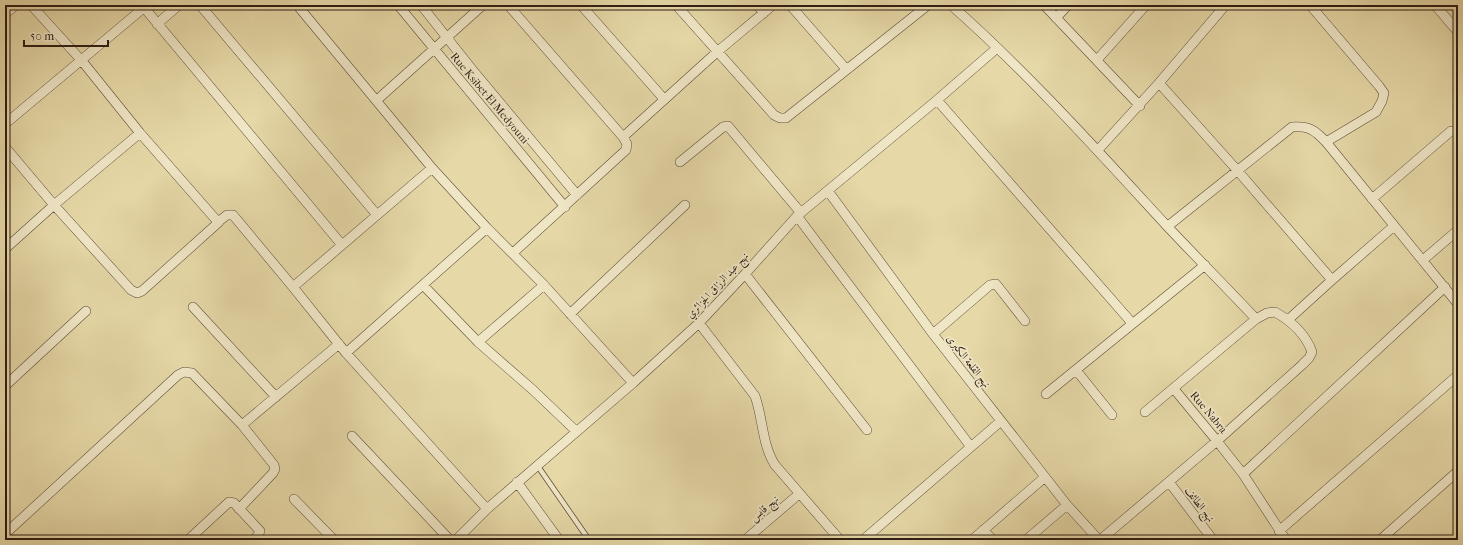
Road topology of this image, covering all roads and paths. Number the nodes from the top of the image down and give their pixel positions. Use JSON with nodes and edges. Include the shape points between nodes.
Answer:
{"nodes":[{"id":1,"x":16,"y":5,"type":"edge"},
{"id":2,"x":31,"y":5,"type":"edge"},
{"id":3,"x":179,"y":5,"type":"edge"},
{"id":4,"x":200,"y":5,"type":"edge"},
{"id":5,"x":297,"y":5,"type":"edge"},
{"id":6,"x":398,"y":5,"type":"edge"},
{"id":7,"x":421,"y":5,"type":"edge"},
{"id":8,"x":483,"y":5,"type":"edge"},
{"id":9,"x":508,"y":5,"type":"edge"},
{"id":10,"x":581,"y":5,"type":"edge"},
{"id":11,"x":676,"y":5,"type":"edge"},
{"id":12,"x":757,"y":5,"type":"edge"},
{"id":13,"x":773,"y":5,"type":"edge"},
{"id":14,"x":790,"y":5,"type":"edge"},
{"id":15,"x":928,"y":5,"type":"edge"},
{"id":16,"x":1044,"y":5,"type":"edge"},
{"id":17,"x":1068,"y":5,"type":"edge"},
{"id":18,"x":1146,"y":5,"type":"edge"},
{"id":19,"x":1224,"y":5,"type":"edge"},
{"id":20,"x":1310,"y":5,"type":"edge"},
{"id":21,"x":1435,"y":5,"type":"edge"},
{"id":22,"x":144,"y":6,"type":"edge"},
{"id":23,"x":957,"y":7,"type":"edge"},
{"id":24,"x":764,"y":13,"type":"junction"},
{"id":25,"x":5,"y":14,"type":"edge"},
{"id":26,"x":1056,"y":18,"type":"junction"},
{"id":27,"x":157,"y":24,"type":"junction"},
{"id":28,"x":1458,"y":32,"type":"edge"},
{"id":29,"x":448,"y":38,"type":"junction"},
{"id":30,"x":997,"y":48,"type":"junction"},
{"id":31,"x":434,"y":49,"type":"junction"},
{"id":32,"x":717,"y":52,"type":"junction"},
{"id":33,"x":1097,"y":60,"type":"junction"},
{"id":34,"x":82,"y":61,"type":"junction"},
{"id":35,"x":846,"y":69,"type":"junction"},
{"id":36,"x":1159,"y":84,"type":"junction"},
{"id":37,"x":664,"y":99,"type":"junction"},
{"id":38,"x":376,"y":100,"type":"junction"},
{"id":39,"x":937,"y":100,"type":"junction"},
{"id":40,"x":1140,"y":106,"type":"junction"},
{"id":41,"x":5,"y":124,"type":"edge"},
{"id":42,"x":1451,"y":131,"type":"dead end"},
{"id":43,"x":140,"y":133,"type":"junction"},
{"id":44,"x":623,"y":137,"type":"junction"},
{"id":45,"x":1326,"y":142,"type":"junction"},
{"id":46,"x":5,"y":147,"type":"edge"},
{"id":47,"x":1098,"y":150,"type":"junction"},
{"id":48,"x":680,"y":162,"type":"dead end"},
{"id":49,"x":432,"y":168,"type":"junction"},
{"id":50,"x":1238,"y":170,"type":"junction"},
{"id":51,"x":828,"y":191,"type":"junction"},
{"id":52,"x":577,"y":195,"type":"junction"},
{"id":53,"x":1372,"y":199,"type":"junction"},
{"id":54,"x":54,"y":205,"type":"junction"},
{"id":55,"x":685,"y":205,"type":"dead end"},
{"id":56,"x":565,"y":207,"type":"junction"},
{"id":57,"x":799,"y":214,"type":"junction"},
{"id":58,"x":377,"y":215,"type":"junction"},
{"id":59,"x":219,"y":222,"type":"junction"},
{"id":60,"x":1168,"y":226,"type":"junction"},
{"id":61,"x":1394,"y":226,"type":"junction"},
{"id":62,"x":487,"y":228,"type":"junction"},
{"id":63,"x":1458,"y":230,"type":"edge"},
{"id":64,"x":342,"y":245,"type":"junction"},
{"id":65,"x":5,"y":250,"type":"edge"},
{"id":66,"x":513,"y":253,"type":"junction"},
{"id":67,"x":1423,"y":260,"type":"junction"},
{"id":68,"x":1205,"y":265,"type":"junction"},
{"id":69,"x":745,"y":274,"type":"junction"},
{"id":70,"x":1332,"y":280,"type":"junction"},
{"id":71,"x":544,"y":284,"type":"junction"},
{"id":72,"x":423,"y":285,"type":"junction"},
{"id":73,"x":293,"y":287,"type":"junction"},
{"id":74,"x":1444,"y":287,"type":"junction"},
{"id":75,"x":1458,"y":304,"type":"edge"},
{"id":76,"x":193,"y":307,"type":"dead end"},
{"id":77,"x":86,"y":311,"type":"dead end"},
{"id":78,"x":570,"y":314,"type":"junction"},
{"id":79,"x":1256,"y":319,"type":"junction"},
{"id":80,"x":1288,"y":319,"type":"junction"},
{"id":81,"x":1025,"y":321,"type":"dead end"},
{"id":82,"x":699,"y":323,"type":"junction"},
{"id":83,"x":1132,"y":323,"type":"junction"},
{"id":84,"x":933,"y":334,"type":"junction"},
{"id":85,"x":478,"y":342,"type":"junction"},
{"id":86,"x":339,"y":344,"type":"junction"},
{"id":87,"x":346,"y":352,"type":"junction"},
{"id":88,"x":1076,"y":370,"type":"junction"},
{"id":89,"x":1458,"y":375,"type":"edge"},
{"id":90,"x":633,"y":383,"type":"junction"},
{"id":91,"x":5,"y":386,"type":"edge"},
{"id":92,"x":1174,"y":389,"type":"junction"},
{"id":93,"x":1046,"y":394,"type":"dead end"},
{"id":94,"x":276,"y":397,"type":"junction"},
{"id":95,"x":1145,"y":412,"type":"dead end"},
{"id":96,"x":1112,"y":415,"type":"dead end"},
{"id":97,"x":1001,"y":421,"type":"junction"},
{"id":98,"x":242,"y":426,"type":"junction"},
{"id":99,"x":867,"y":430,"type":"dead end"},
{"id":100,"x":576,"y":431,"type":"junction"},
{"id":101,"x":352,"y":436,"type":"dead end"},
{"id":102,"x":1217,"y":441,"type":"junction"},
{"id":103,"x":971,"y":447,"type":"junction"},
{"id":104,"x":537,"y":465,"type":"junction"},
{"id":105,"x":1458,"y":472,"type":"edge"},
{"id":106,"x":1243,"y":474,"type":"junction"},
{"id":107,"x":1045,"y":477,"type":"junction"},
{"id":108,"x":517,"y":482,"type":"junction"},
{"id":109,"x":1169,"y":482,"type":"junction"},
{"id":110,"x":799,"y":494,"type":"junction"},
{"id":111,"x":294,"y":499,"type":"dead end"},
{"id":112,"x":1067,"y":505,"type":"junction"},
{"id":113,"x":239,"y":509,"type":"junction"},
{"id":114,"x":487,"y":509,"type":"junction"},
{"id":115,"x":983,"y":530,"type":"junction"},
{"id":116,"x":1279,"y":531,"type":"junction"},
{"id":117,"x":5,"y":534,"type":"edge"},
{"id":118,"x":188,"y":540,"type":"edge"},
{"id":119,"x":254,"y":540,"type":"edge"},
{"id":120,"x":334,"y":540,"type":"edge"},
{"id":121,"x":450,"y":540,"type":"edge"},
{"id":122,"x":456,"y":540,"type":"edge"},
{"id":123,"x":559,"y":540,"type":"edge"},
{"id":124,"x":589,"y":540,"type":"edge"},
{"id":125,"x":745,"y":540,"type":"edge"},
{"id":126,"x":840,"y":540,"type":"edge"},
{"id":127,"x":863,"y":540,"type":"edge"},
{"id":128,"x":972,"y":540,"type":"edge"},
{"id":129,"x":993,"y":540,"type":"edge"},
{"id":130,"x":1026,"y":540,"type":"edge"},
{"id":131,"x":1100,"y":540,"type":"edge"},
{"id":132,"x":1213,"y":540,"type":"edge"},
{"id":133,"x":1286,"y":540,"type":"edge"},
{"id":134,"x":1380,"y":540,"type":"edge"}],
"edges":[{"from":1,"to":25,"type":"street"},
{"from":2,"to":34,"type":"street"},
{"from":3,"to":27,"type":"street"},
{"from":4,"to":58,"type":"street"},
{"from":5,"to":38,"type":"street"},
{"from":6,"to":31,"type":"street","name":"Rue Ksibet El Medyouni"},
{"from":7,"to":29,"type":"street","name":"Rue Ksibet El Medyouni"},
{"from":8,"to":29,"type":"street"},
{"from":9,"to":44,"type":"street"},
{"from":10,"to":37,"type":"street"},
{"from":11,"to":32,"type":"street"},
{"from":12,"to":24,"type":"street"},
{"from":13,"to":24,"type":"street"},
{"from":14,"to":35,"type":"street"},
{"from":15,"to":35,"type":"street"},
{"from":16,"to":26,"type":"street"},
{"from":17,"to":26,"type":"street"},
{"from":18,"to":33,"type":"street"},
{"from":19,"to":36,"type":"street"},
{"from":20,"to":45,"type":"street","via":[[1384,94],[1376,112]]},
{"from":21,"to":28,"type":"street"},
{"from":22,"to":27,"type":"street"},
{"from":22,"to":34,"type":"street"},
{"from":23,"to":30,"type":"street"},
{"from":24,"to":32,"type":"street"},
{"from":26,"to":33,"type":"street"},
{"from":27,"to":64,"type":"street"},
{"from":29,"to":31,"type":"street"},
{"from":29,"to":52,"type":"street","name":"Rue Ksibet El Medyouni"},
{"from":30,"to":39,"type":"street","name":"نهج عبد الرزاق الجزائري"},
{"from":30,"to":47,"type":"street"},
{"from":31,"to":38,"type":"street"},
{"from":31,"to":56,"type":"street","name":"Rue Ksibet El Medyouni"},
{"from":32,"to":35,"type":"street","via":[[774,115],[780,118],[786,118]]},
{"from":32,"to":37,"type":"street"},
{"from":33,"to":40,"type":"street"},
{"from":34,"to":41,"type":"street"},
{"from":34,"to":43,"type":"street"},
{"from":36,"to":40,"type":"street"},
{"from":36,"to":50,"type":"street"},
{"from":37,"to":44,"type":"street"},
{"from":38,"to":49,"type":"street"},
{"from":39,"to":51,"type":"street","name":"نهج عبد الرزاق الجزائري"},
{"from":39,"to":83,"type":"street"},
{"from":40,"to":47,"type":"street"},
{"from":42,"to":53,"type":"street"},
{"from":43,"to":54,"type":"street"},
{"from":43,"to":59,"type":"street"},
{"from":44,"to":52,"type":"street","via":[[628,147],[626,150]]},
{"from":45,"to":50,"type":"street","via":[[1313,129],[1292,127]]},
{"from":45,"to":53,"type":"street"},
{"from":46,"to":54,"type":"street"},
{"from":47,"to":60,"type":"street"},
{"from":48,"to":57,"type":"street","via":[[723,126],[728,126]]},
{"from":49,"to":58,"type":"street"},
{"from":49,"to":62,"type":"street"},
{"from":50,"to":60,"type":"street"},
{"from":50,"to":70,"type":"street"},
{"from":51,"to":57,"type":"street","name":"نهج عبد الرزاق الجزائري"},
{"from":51,"to":84,"type":"street","name":"نهج القلعة الكبرى"},
{"from":52,"to":56,"type":"street"},
{"from":53,"to":61,"type":"street"},
{"from":54,"to":59,"type":"street","via":[[131,290],[137,293]]},
{"from":54,"to":65,"type":"street"},
{"from":55,"to":78,"type":"street"},
{"from":56,"to":66,"type":"street"},
{"from":57,"to":69,"type":"street","name":"نهج عبد الرزاق الجزائري"},
{"from":57,"to":103,"type":"street"},
{"from":58,"to":64,"type":"street"},
{"from":59,"to":73,"type":"street","via":[[227,215],[233,215]]},
{"from":60,"to":68,"type":"street"},
{"from":61,"to":67,"type":"street"},
{"from":61,"to":70,"type":"street"},
{"from":62,"to":66,"type":"street"},
{"from":62,"to":72,"type":"street"},
{"from":63,"to":67,"type":"street"},
{"from":64,"to":73,"type":"street"},
{"from":66,"to":71,"type":"street"},
{"from":67,"to":74,"type":"street"},
{"from":68,"to":79,"type":"street"},
{"from":68,"to":83,"type":"street"},
{"from":69,"to":82,"type":"street","name":"نهج عبد الرزاق الجزائري"},
{"from":69,"to":99,"type":"street"},
{"from":70,"to":80,"type":"street"},
{"from":71,"to":78,"type":"street"},
{"from":71,"to":85,"type":"street"},
{"from":72,"to":85,"type":"street"},
{"from":72,"to":87,"type":"street"},
{"from":73,"to":86,"type":"street"},
{"from":74,"to":75,"type":"street"},
{"from":74,"to":106,"type":"street"},
{"from":76,"to":94,"type":"street"},
{"from":77,"to":91,"type":"street"},
{"from":78,"to":90,"type":"street"},
{"from":79,"to":80,"type":"street","via":[[1267,313],[1276,312]]},
{"from":79,"to":92,"type":"street","name":"Rue Nabra"},
{"from":80,"to":102,"type":"street","via":[[1309,344],[1312,352],[1309,358]]},
{"from":81,"to":84,"type":"street","via":[[996,284],[990,285]]},
{"from":82,"to":90,"type":"street","name":"نهج عبد الرزاق الجزائري"},
{"from":82,"to":110,"type":"street","via":[[755,396],[770,458]]},
{"from":83,"to":88,"type":"street"},
{"from":84,"to":97,"type":"street","name":"نهج القلعة الكبرى"},
{"from":85,"to":100,"type":"street"},
{"from":86,"to":87,"type":"street"},
{"from":86,"to":94,"type":"street"},
{"from":87,"to":114,"type":"street"},
{"from":88,"to":93,"type":"street"},
{"from":88,"to":96,"type":"street"},
{"from":89,"to":116,"type":"street"},
{"from":90,"to":100,"type":"street","name":"نهج عبد الرزاق الجزائري"},
{"from":92,"to":95,"type":"street"},
{"from":92,"to":102,"type":"street","name":"Rue Nabra"},
{"from":94,"to":98,"type":"street"},
{"from":97,"to":103,"type":"street"},
{"from":97,"to":107,"type":"street","name":"نهج القلعة الكبرى"},
{"from":98,"to":113,"type":"street","via":[[275,469]]},
{"from":98,"to":117,"type":"street","via":[[192,373],[184,372]]},
{"from":100,"to":104,"type":"street","name":"نهج عبد الرزاق الجزائري"},
{"from":101,"to":121,"type":"street"},
{"from":102,"to":106,"type":"street","name":"Rue Nabra"},
{"from":102,"to":109,"type":"street"},
{"from":103,"to":127,"type":"street"},
{"from":104,"to":108,"type":"street","name":"نهج عبد الرزاق الجزائري"},
{"from":104,"to":124,"type":"lane"},
{"from":105,"to":134,"type":"street"},
{"from":106,"to":116,"type":"street","name":"Rue Nabra"},
{"from":107,"to":112,"type":"street","name":"نهج القلعة الكبرى"},
{"from":107,"to":115,"type":"street"},
{"from":108,"to":114,"type":"street","name":"نهج عبد الرزاق الجزائري"},
{"from":108,"to":123,"type":"street"},
{"from":109,"to":131,"type":"street"},
{"from":109,"to":132,"type":"street","name":"نهج الطائف"},
{"from":110,"to":125,"type":"street","name":"نهج قابس"},
{"from":110,"to":126,"type":"street"},
{"from":111,"to":120,"type":"street"},
{"from":112,"to":130,"type":"street"},
{"from":112,"to":131,"type":"street","name":"نهج القلعة الكبرى"},
{"from":113,"to":118,"type":"street","via":[[230,502]]},
{"from":113,"to":119,"type":"street","via":[[260,531]]},
{"from":114,"to":122,"type":"street","name":"نهج عبد الرزاق الجزائري"},
{"from":115,"to":128,"type":"street"},
{"from":115,"to":129,"type":"street"},
{"from":116,"to":133,"type":"street","name":"Rue Nabra"}]}
